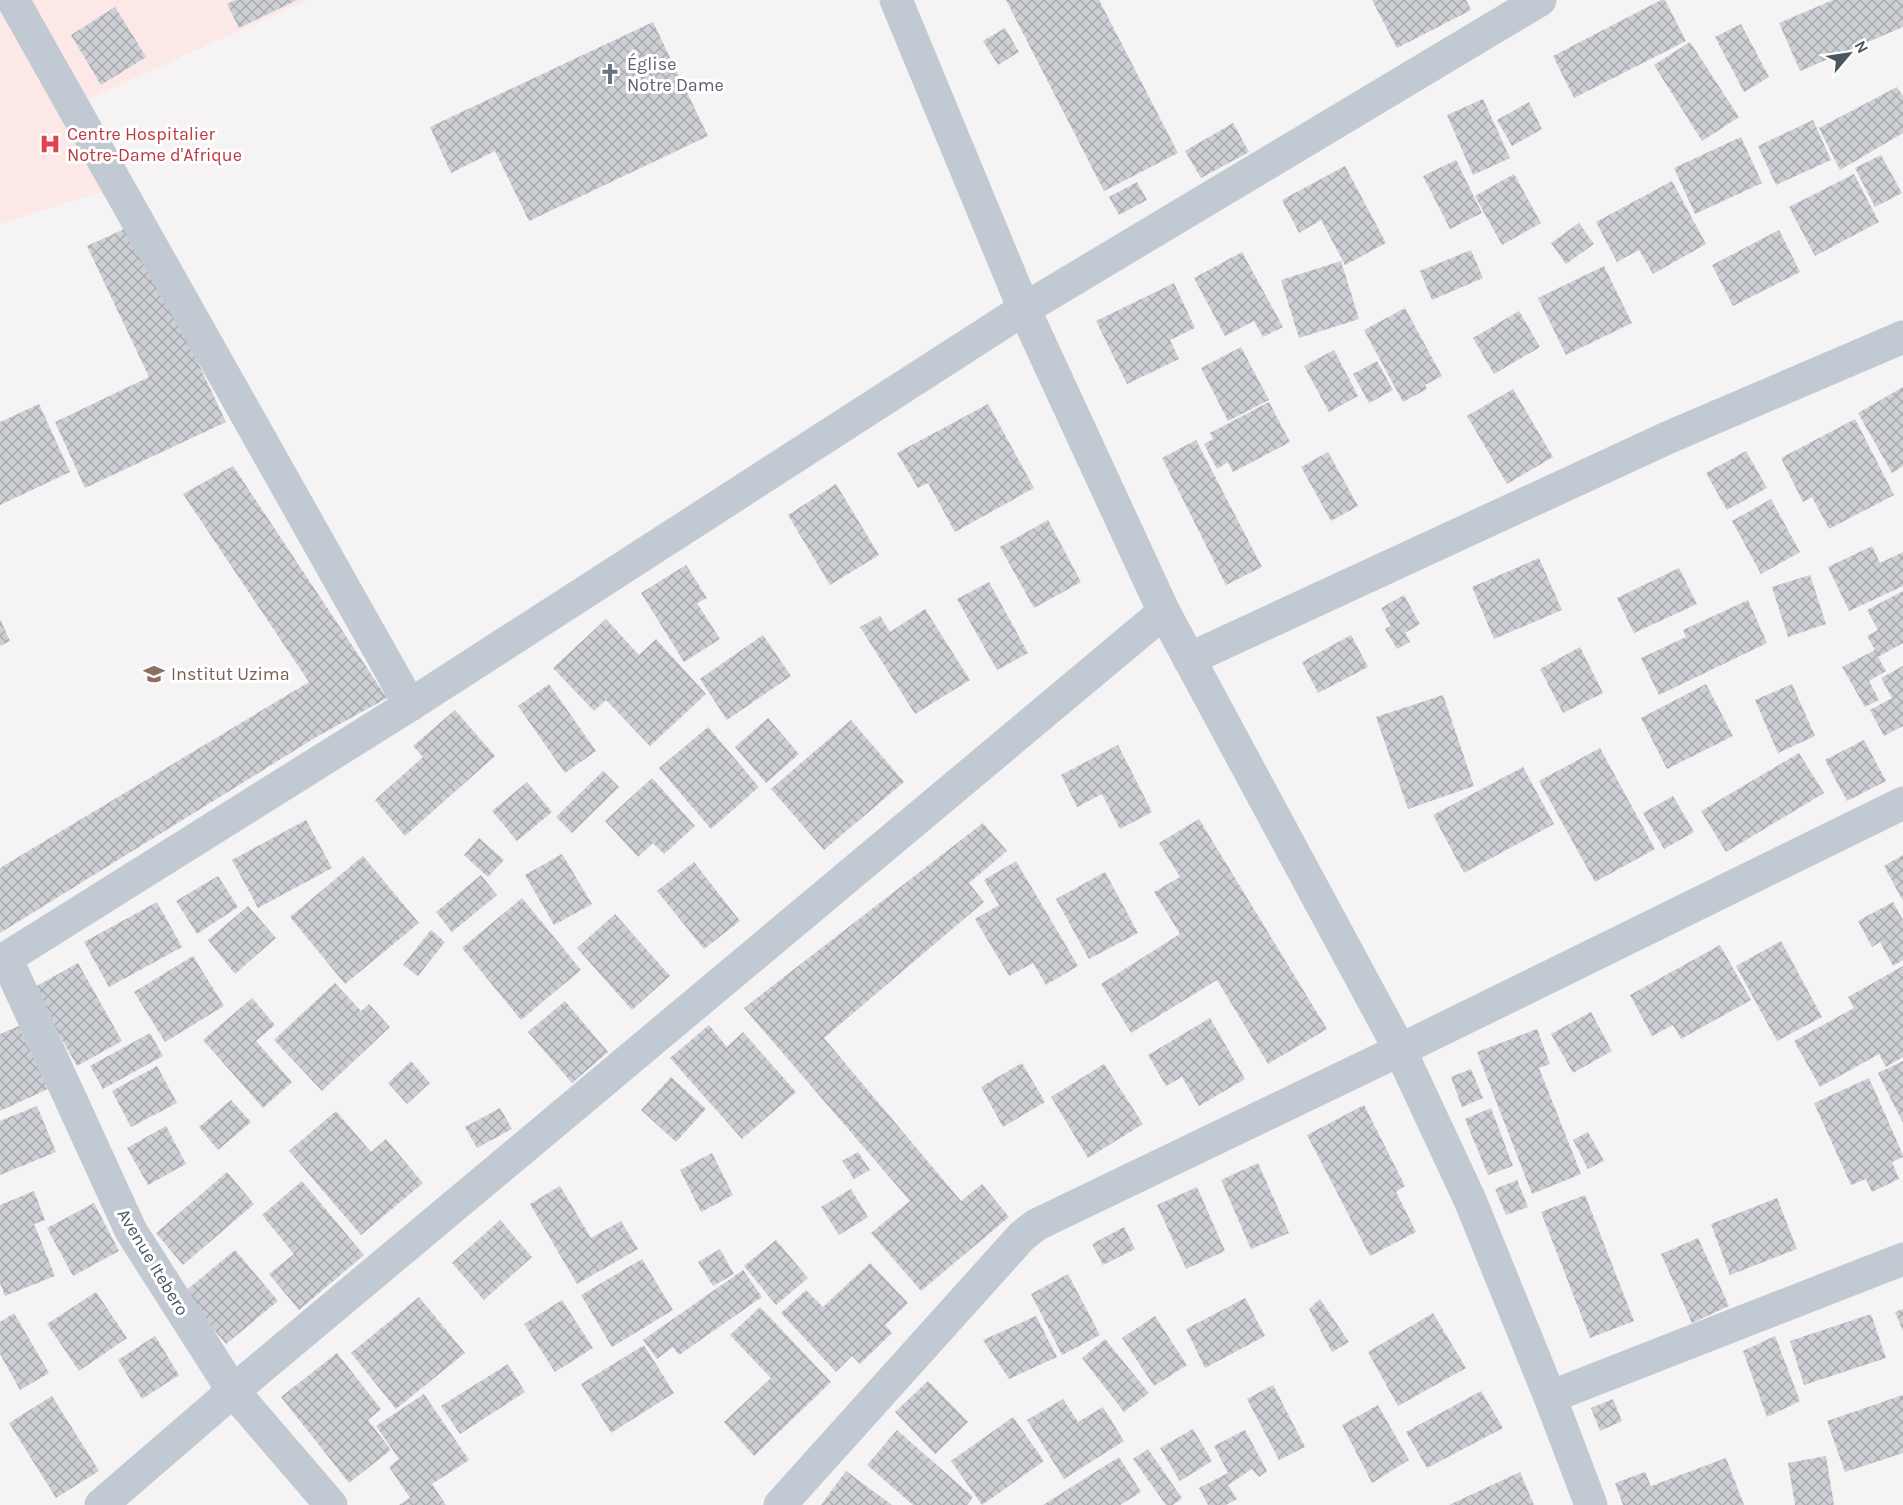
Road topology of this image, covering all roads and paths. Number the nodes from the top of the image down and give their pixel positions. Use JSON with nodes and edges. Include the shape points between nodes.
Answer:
{"nodes":[{"id":1,"x":13,"y":0,"type":"edge"},
{"id":2,"x":896,"y":0,"type":"edge"},
{"id":3,"x":1540,"y":0,"type":"edge"},
{"id":4,"x":1024,"y":309,"type":"junction"},
{"id":5,"x":1903,"y":337,"type":"edge"},
{"id":6,"x":1164,"y":612,"type":"junction"},
{"id":7,"x":1189,"y":659,"type":"junction"},
{"id":8,"x":410,"y":705,"type":"junction"},
{"id":9,"x":1903,"y":803,"type":"edge"},
{"id":10,"x":3,"y":960,"type":"edge"},
{"id":11,"x":1400,"y":1050,"type":"junction"},
{"id":12,"x":1903,"y":1259,"type":"edge"},
{"id":13,"x":233,"y":1391,"type":"junction"},
{"id":14,"x":1550,"y":1396,"type":"junction"},
{"id":15,"x":101,"y":1505,"type":"edge"},
{"id":16,"x":331,"y":1505,"type":"edge"},
{"id":17,"x":780,"y":1505,"type":"edge"},
{"id":18,"x":1591,"y":1505,"type":"edge"}],
"edges":[{"from":1,"to":8,"type":"street"},
{"from":2,"to":4,"type":"street"},
{"from":3,"to":4,"type":"street"},
{"from":4,"to":6,"type":"street"},
{"from":4,"to":8,"type":"street"},
{"from":5,"to":7,"type":"street","via":[[1666,438]]},
{"from":6,"to":7,"type":"street"},
{"from":6,"to":13,"type":"street"},
{"from":7,"to":11,"type":"street"},
{"from":8,"to":10,"type":"street"},
{"from":9,"to":11,"type":"street"},
{"from":10,"to":13,"type":"street","name":"Avenue Itebero","via":[[127,1223]]},
{"from":11,"to":14,"type":"street","via":[[1470,1200]]},
{"from":11,"to":17,"type":"street","via":[[1036,1225]]},
{"from":12,"to":14,"type":"street"},
{"from":13,"to":15,"type":"street"},
{"from":13,"to":16,"type":"street","name":"Avenue Itebero"},
{"from":14,"to":18,"type":"street"}]}
